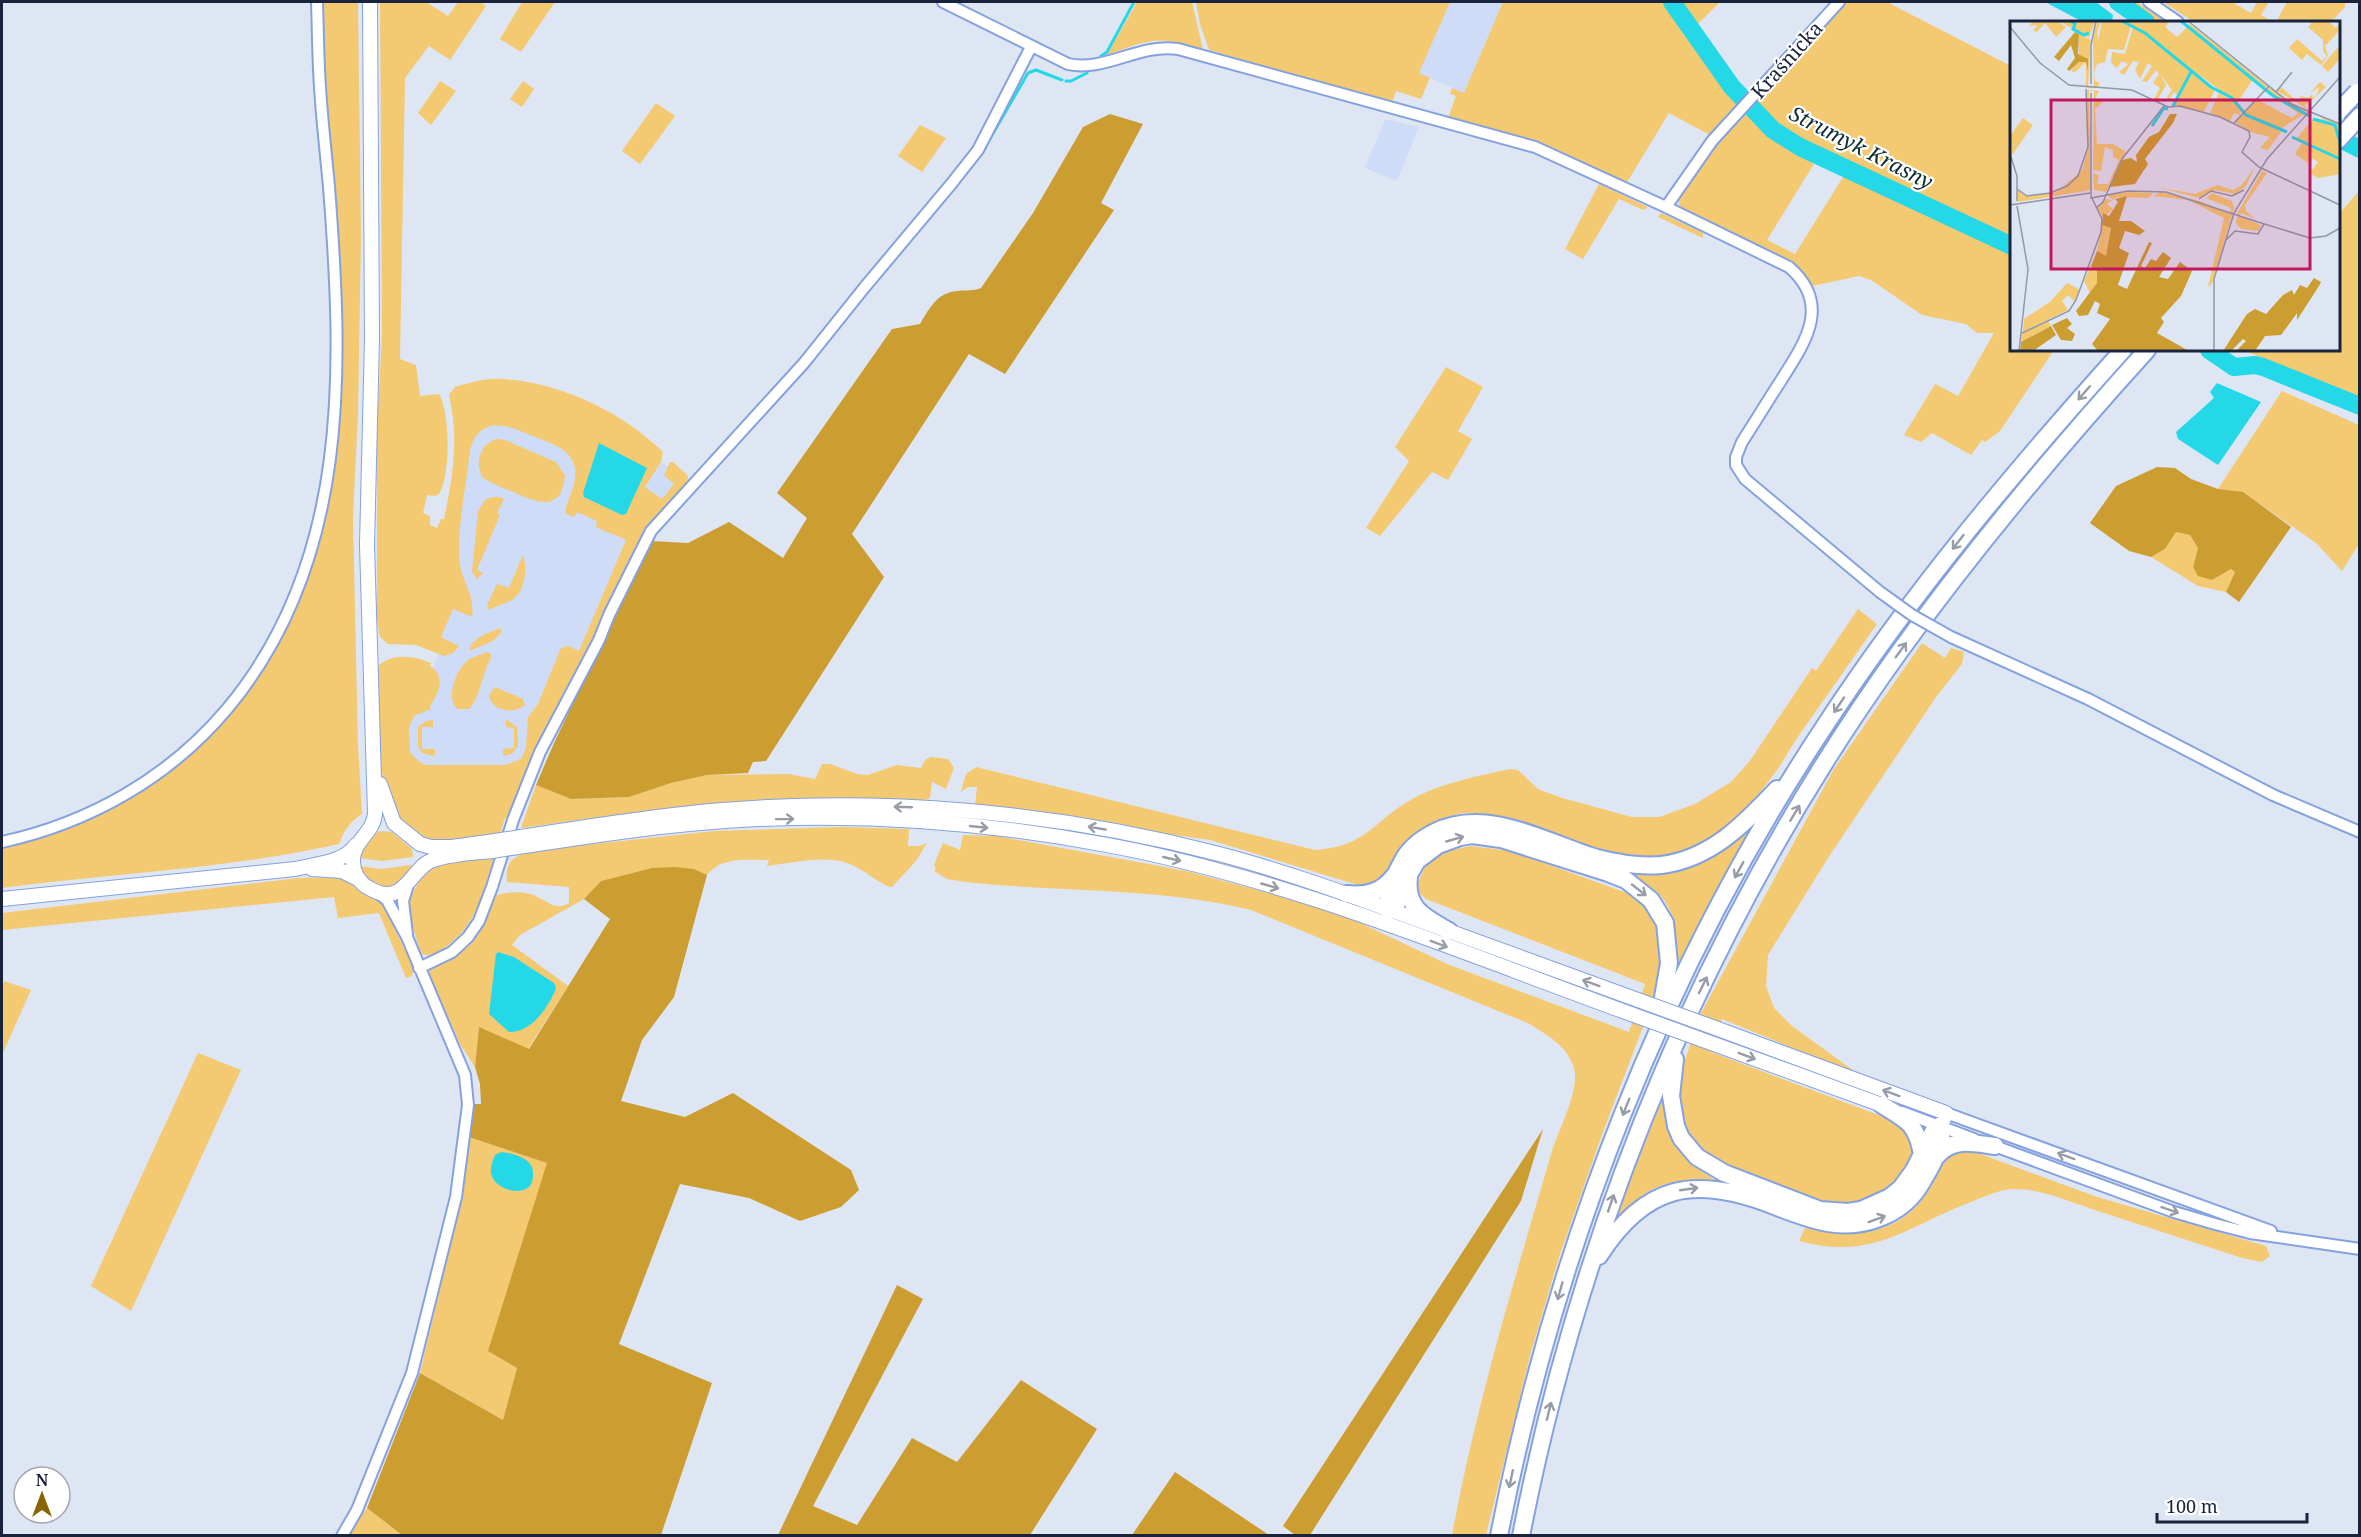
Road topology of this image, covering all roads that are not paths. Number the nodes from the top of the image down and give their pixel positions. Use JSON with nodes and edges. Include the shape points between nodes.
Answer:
{"nodes":[{"id":1,"x":318,"y":2,"type":"edge"},
{"id":2,"x":370,"y":2,"type":"edge"},
{"id":3,"x":943,"y":2,"type":"edge"},
{"id":4,"x":1839,"y":2,"type":"edge"},
{"id":5,"x":2149,"y":2,"type":"edge"},
{"id":6,"x":2177,"y":21,"type":"edge"},
{"id":7,"x":1031,"y":47,"type":"junction"},
{"id":8,"x":2358,"y":90,"type":"edge"},
{"id":9,"x":2340,"y":101,"type":"edge"},
{"id":10,"x":2360,"y":109,"type":"edge"},
{"id":11,"x":2340,"y":110,"type":"edge"},
{"id":12,"x":2360,"y":116,"type":"edge"},
{"id":13,"x":2340,"y":138,"type":"edge"},
{"id":14,"x":1666,"y":207,"type":"junction"},
{"id":15,"x":2121,"y":351,"type":"edge"},
{"id":16,"x":2146,"y":351,"type":"edge"},
{"id":17,"x":374,"y":762,"type":"junction"},
{"id":18,"x":1800,"y":765,"type":"junction"},
{"id":19,"x":368,"y":832,"type":"junction"},
{"id":20,"x":2360,"y":832,"type":"edge"},
{"id":21,"x":407,"y":834,"type":"junction"},
{"id":22,"x":2,"y":842,"type":"edge"},
{"id":23,"x":520,"y":842,"type":"junction"},
{"id":24,"x":356,"y":845,"type":"junction"},
{"id":25,"x":493,"y":846,"type":"junction"},
{"id":26,"x":295,"y":868,"type":"junction"},
{"id":27,"x":1404,"y":872,"type":"junction"},
{"id":28,"x":413,"y":879,"type":"junction"},
{"id":29,"x":360,"y":880,"type":"junction"},
{"id":30,"x":376,"y":892,"type":"junction"},
{"id":31,"x":1347,"y":894,"type":"junction"},
{"id":32,"x":2,"y":899,"type":"edge"},
{"id":33,"x":1387,"y":917,"type":"junction"},
{"id":34,"x":1449,"y":931,"type":"junction"},
{"id":35,"x":407,"y":937,"type":"junction"},
{"id":36,"x":419,"y":968,"type":"junction"},
{"id":37,"x":1678,"y":1036,"type":"junction"},
{"id":38,"x":1649,"y":1053,"type":"junction"},
{"id":39,"x":1882,"y":1105,"type":"junction"},
{"id":40,"x":1943,"y":1120,"type":"junction"},
{"id":41,"x":1995,"y":1146,"type":"junction"},
{"id":42,"x":1929,"y":1156,"type":"junction"},
{"id":43,"x":2285,"y":1237,"type":"junction"},
{"id":44,"x":2360,"y":1249,"type":"edge"},
{"id":45,"x":1585,"y":1278,"type":"junction"},
{"id":46,"x":342,"y":1536,"type":"edge"},
{"id":47,"x":1499,"y":1536,"type":"edge"},
{"id":48,"x":1521,"y":1536,"type":"edge"}],
"edges":[{"from":1,"to":22,"type":"street","via":[[337,382],[327,478],[302,582],[269,650],[246,685],[184,754],[147,782],[96,810]]},
{"from":2,"to":17,"type":"main road","via":[[372,339],[367,545]]},
{"from":3,"to":7,"type":"street"},
{"from":4,"to":14,"type":"street","name":"Kraśnicka","via":[[1712,141]]},
{"from":5,"to":6,"type":"street"},
{"from":7,"to":14,"type":"street","via":[[1068,64],[1084,66],[1150,49],[1184,50],[1535,147]]},
{"from":7,"to":36,"type":"street","via":[[978,150],[804,363],[651,531],[540,752],[479,921],[452,952]]},
{"from":8,"to":11,"type":"highway","bridge":true},
{"from":9,"to":10,"type":"street"},
{"from":12,"to":13,"type":"highway"},
{"from":14,"to":20,"type":"street","bridge":true,"via":[[1790,267],[1805,284],[1812,310],[1808,333],[1742,441],[1736,465],[1745,479],[1912,615],[1951,637],[2088,699],[2264,791]]},
{"from":15,"to":18,"type":"highway","one_way":true,"via":[[1934,572]]},
{"from":37,"to":16,"type":"highway","one_way":true,"via":[[1763,867],[1881,679],[1988,536]]},
{"from":17,"to":19,"type":"main road","via":[[374,818]]},
{"from":17,"to":21,"type":"main road","via":[[390,818]]},
{"from":18,"to":27,"type":"highway","via":[[1734,833],[1708,850],[1677,862],[1647,866],[1613,861],[1504,826],[1472,822],[1443,828],[1420,841],[1412,848]]},
{"from":18,"to":38,"type":"highway","one_way":true,"via":[[1724,896]]},
{"from":19,"to":21,"type":"main road","via":[[385,826]]},
{"from":19,"to":24,"type":"main road"},
{"from":21,"to":25,"type":"main road","via":[[425,846]]},
{"from":21,"to":28,"type":"main road","via":[[418,848],[420,859]]},
{"from":23,"to":25,"type":"main road","bridge":true},
{"from":31,"to":23,"type":"main road","one_way":true,"via":[[1256,864],[1139,836],[1058,822],[921,808],[710,811],[593,825]]},
{"from":23,"to":33,"type":"main road","one_way":true,"via":[[760,819],[877,819],[973,826],[1108,845],[1172,859]]},
{"from":24,"to":26,"type":"main road","via":[[344,856]]},
{"from":24,"to":29,"type":"main road","via":[[353,864]]},
{"from":25,"to":28,"type":"main road","via":[[433,860],[423,865]]},
{"from":26,"to":29,"type":"main road","via":[[342,871]]},
{"from":26,"to":32,"type":"main road"},
{"from":27,"to":31,"type":"highway","via":[[1379,890]]},
{"from":27,"to":33,"type":"highway","via":[[1396,904]]},
{"from":27,"to":34,"type":"highway","via":[[1414,907]]},
{"from":27,"to":38,"type":"highway","one_way":true,"via":[[1438,845],[1460,837],[1479,836],[1516,843],[1608,873],[1640,890],[1665,923],[1668,951],[1666,989]]},
{"from":28,"to":30,"type":"main road","via":[[393,892]]},
{"from":28,"to":35,"type":"street","via":[[403,901]]},
{"from":29,"to":30,"type":"main road"},
{"from":30,"to":35,"type":"street","via":[[387,900]]},
{"from":31,"to":33,"type":"main road"},
{"from":33,"to":34,"type":"main road"},
{"from":33,"to":39,"type":"main road","one_way":true,"bridge":true,"via":[[1631,1014]]},
{"from":40,"to":34,"type":"main road","one_way":true,"bridge":true,"via":[[1718,1029]]},
{"from":35,"to":36,"type":"street"},
{"from":36,"to":46,"type":"street","via":[[465,1075],[465,1135],[456,1197],[412,1373],[357,1510]]},
{"from":37,"to":42,"type":"highway","via":[[1671,1081],[1676,1126],[1697,1157],[1724,1173],[1820,1210],[1848,1212],[1872,1207],[1890,1197]]},
{"from":45,"to":37,"type":"highway","one_way":true},
{"from":38,"to":47,"type":"highway","one_way":true,"via":[[1615,1134],[1564,1278],[1536,1375]]},
{"from":39,"to":40,"type":"street"},
{"from":39,"to":42,"type":"highway","via":[[1912,1124]]},
{"from":40,"to":41,"type":"street"},
{"from":40,"to":42,"type":"highway","via":[[1934,1130]]},
{"from":43,"to":40,"type":"street","one_way":true},
{"from":41,"to":42,"type":"highway","via":[[1961,1142]]},
{"from":41,"to":43,"type":"street","one_way":true,"via":[[2197,1219],[2250,1233]]},
{"from":45,"to":42,"type":"highway","one_way":true,"via":[[1628,1218],[1662,1195],[1691,1188],[1724,1190],[1823,1224],[1855,1225],[1875,1220],[1902,1205],[1922,1184]]},
{"from":43,"to":44,"type":"street"},
{"from":48,"to":45,"type":"highway","one_way":true,"via":[[1545,1425]]}]}
